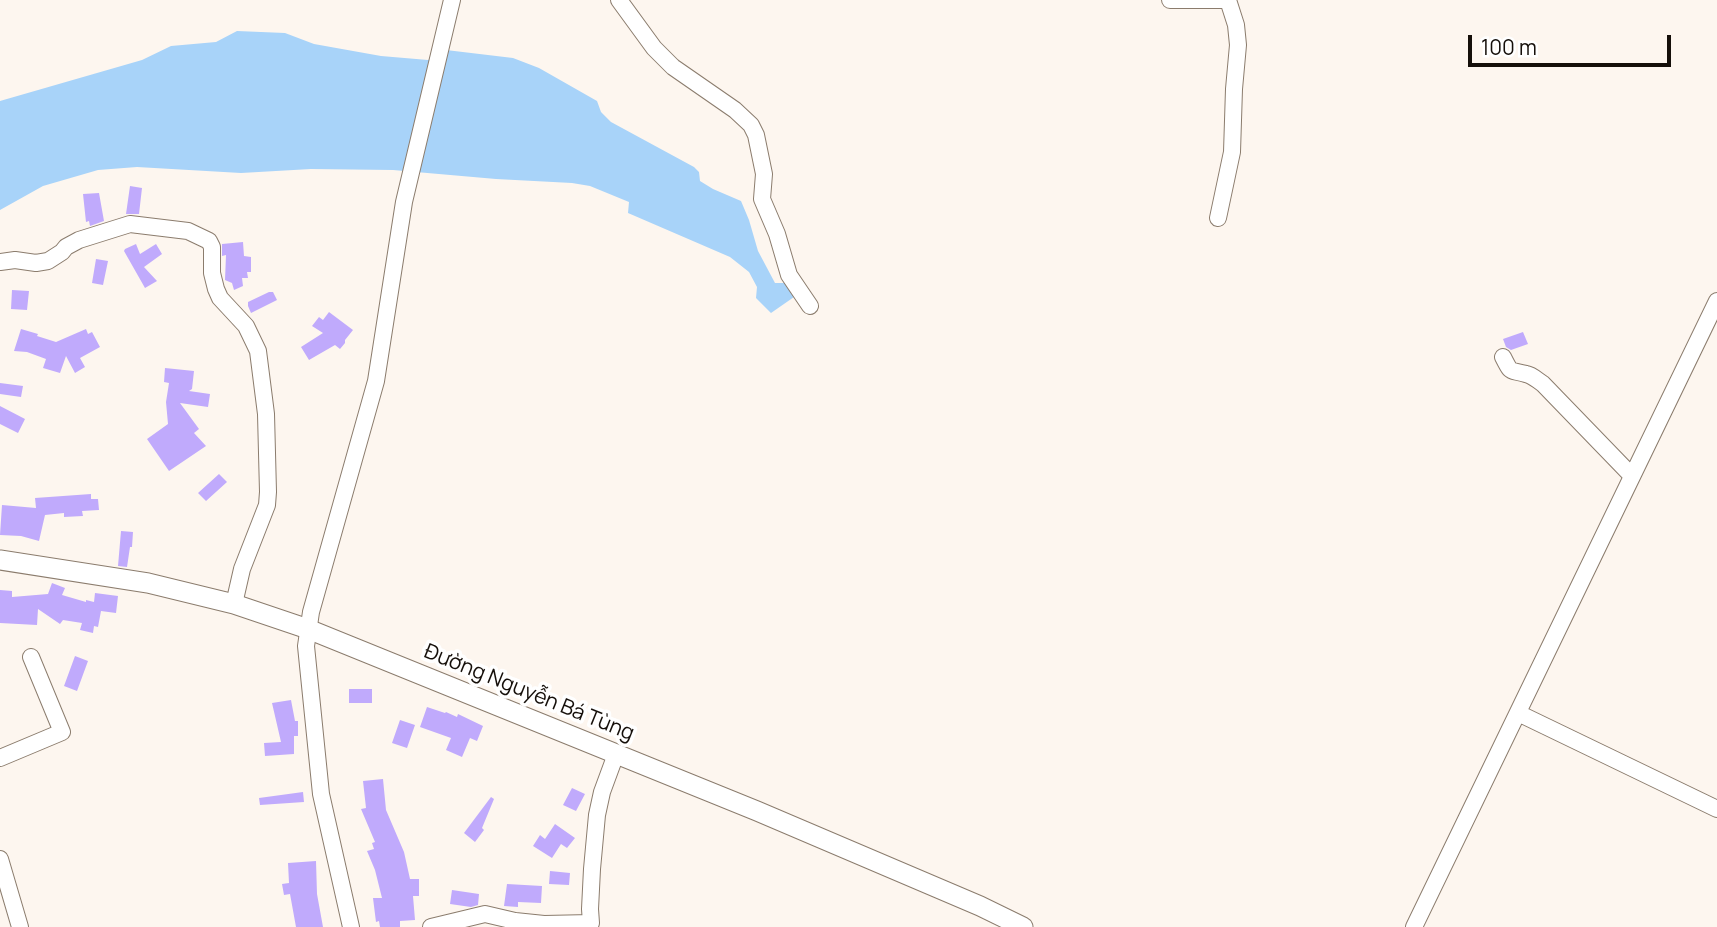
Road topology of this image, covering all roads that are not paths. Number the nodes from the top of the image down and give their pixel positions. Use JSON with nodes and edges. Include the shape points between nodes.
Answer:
{"nodes":[{"id":1,"x":452,"y":0,"type":"edge"},
{"id":2,"x":619,"y":0,"type":"edge"},
{"id":3,"x":1170,"y":0,"type":"edge"},
{"id":4,"x":1219,"y":218,"type":"dead end"},
{"id":5,"x":0,"y":261,"type":"edge"},
{"id":6,"x":1717,"y":301,"type":"edge"},
{"id":7,"x":810,"y":306,"type":"dead end"},
{"id":8,"x":1503,"y":357,"type":"dead end"},
{"id":9,"x":1632,"y":476,"type":"junction"},
{"id":10,"x":0,"y":560,"type":"edge"},
{"id":11,"x":234,"y":604,"type":"junction"},
{"id":12,"x":308,"y":629,"type":"junction"},
{"id":13,"x":31,"y":657,"type":"dead end"},
{"id":14,"x":1518,"y":713,"type":"junction"},
{"id":15,"x":621,"y":755,"type":"junction"},
{"id":16,"x":0,"y":758,"type":"edge"},
{"id":17,"x":1717,"y":809,"type":"edge"},
{"id":18,"x":0,"y":859,"type":"edge"},
{"id":19,"x":571,"y":925,"type":"edge"},
{"id":20,"x":20,"y":927,"type":"edge"},
{"id":21,"x":351,"y":927,"type":"edge"},
{"id":22,"x":431,"y":927,"type":"edge"},
{"id":23,"x":1023,"y":927,"type":"edge"},
{"id":24,"x":1414,"y":927,"type":"edge"}],
"edges":[{"from":1,"to":12,"type":"street","via":[[404,202],[376,381]]},
{"from":2,"to":7,"type":"street","via":[[673,67],[751,125],[764,174],[762,199],[789,275]]},
{"from":3,"to":4,"type":"street","via":[[1228,0],[1236,25],[1232,152]]},
{"from":5,"to":11,"type":"street","via":[[48,261],[79,240],[130,224],[188,231],[209,241],[215,289],[246,326],[257,351],[265,414],[267,505]]},
{"from":6,"to":9,"type":"street"},
{"from":8,"to":9,"type":"street","via":[[1509,370],[1530,374],[1543,384]]},
{"from":9,"to":14,"type":"street"},
{"from":10,"to":11,"type":"main road","name":"Đường Nguyễn Bá Tùng","via":[[148,583]]},
{"from":11,"to":12,"type":"main road","name":"Đường Nguyễn Bá Tùng"},
{"from":12,"to":15,"type":"main road","name":"Đường Nguyễn Bá Tùng"},
{"from":12,"to":21,"type":"street","via":[[321,794]]},
{"from":13,"to":16,"type":"street","via":[[62,732]]},
{"from":14,"to":17,"type":"street"},
{"from":14,"to":24,"type":"street"},
{"from":15,"to":19,"type":"street","via":[[602,792],[597,815],[591,923]]},
{"from":15,"to":23,"type":"main road","name":"Đường Nguyễn Bá Tùng"},
{"from":18,"to":20,"type":"street"},
{"from":19,"to":22,"type":"street","via":[[485,914]]}]}
